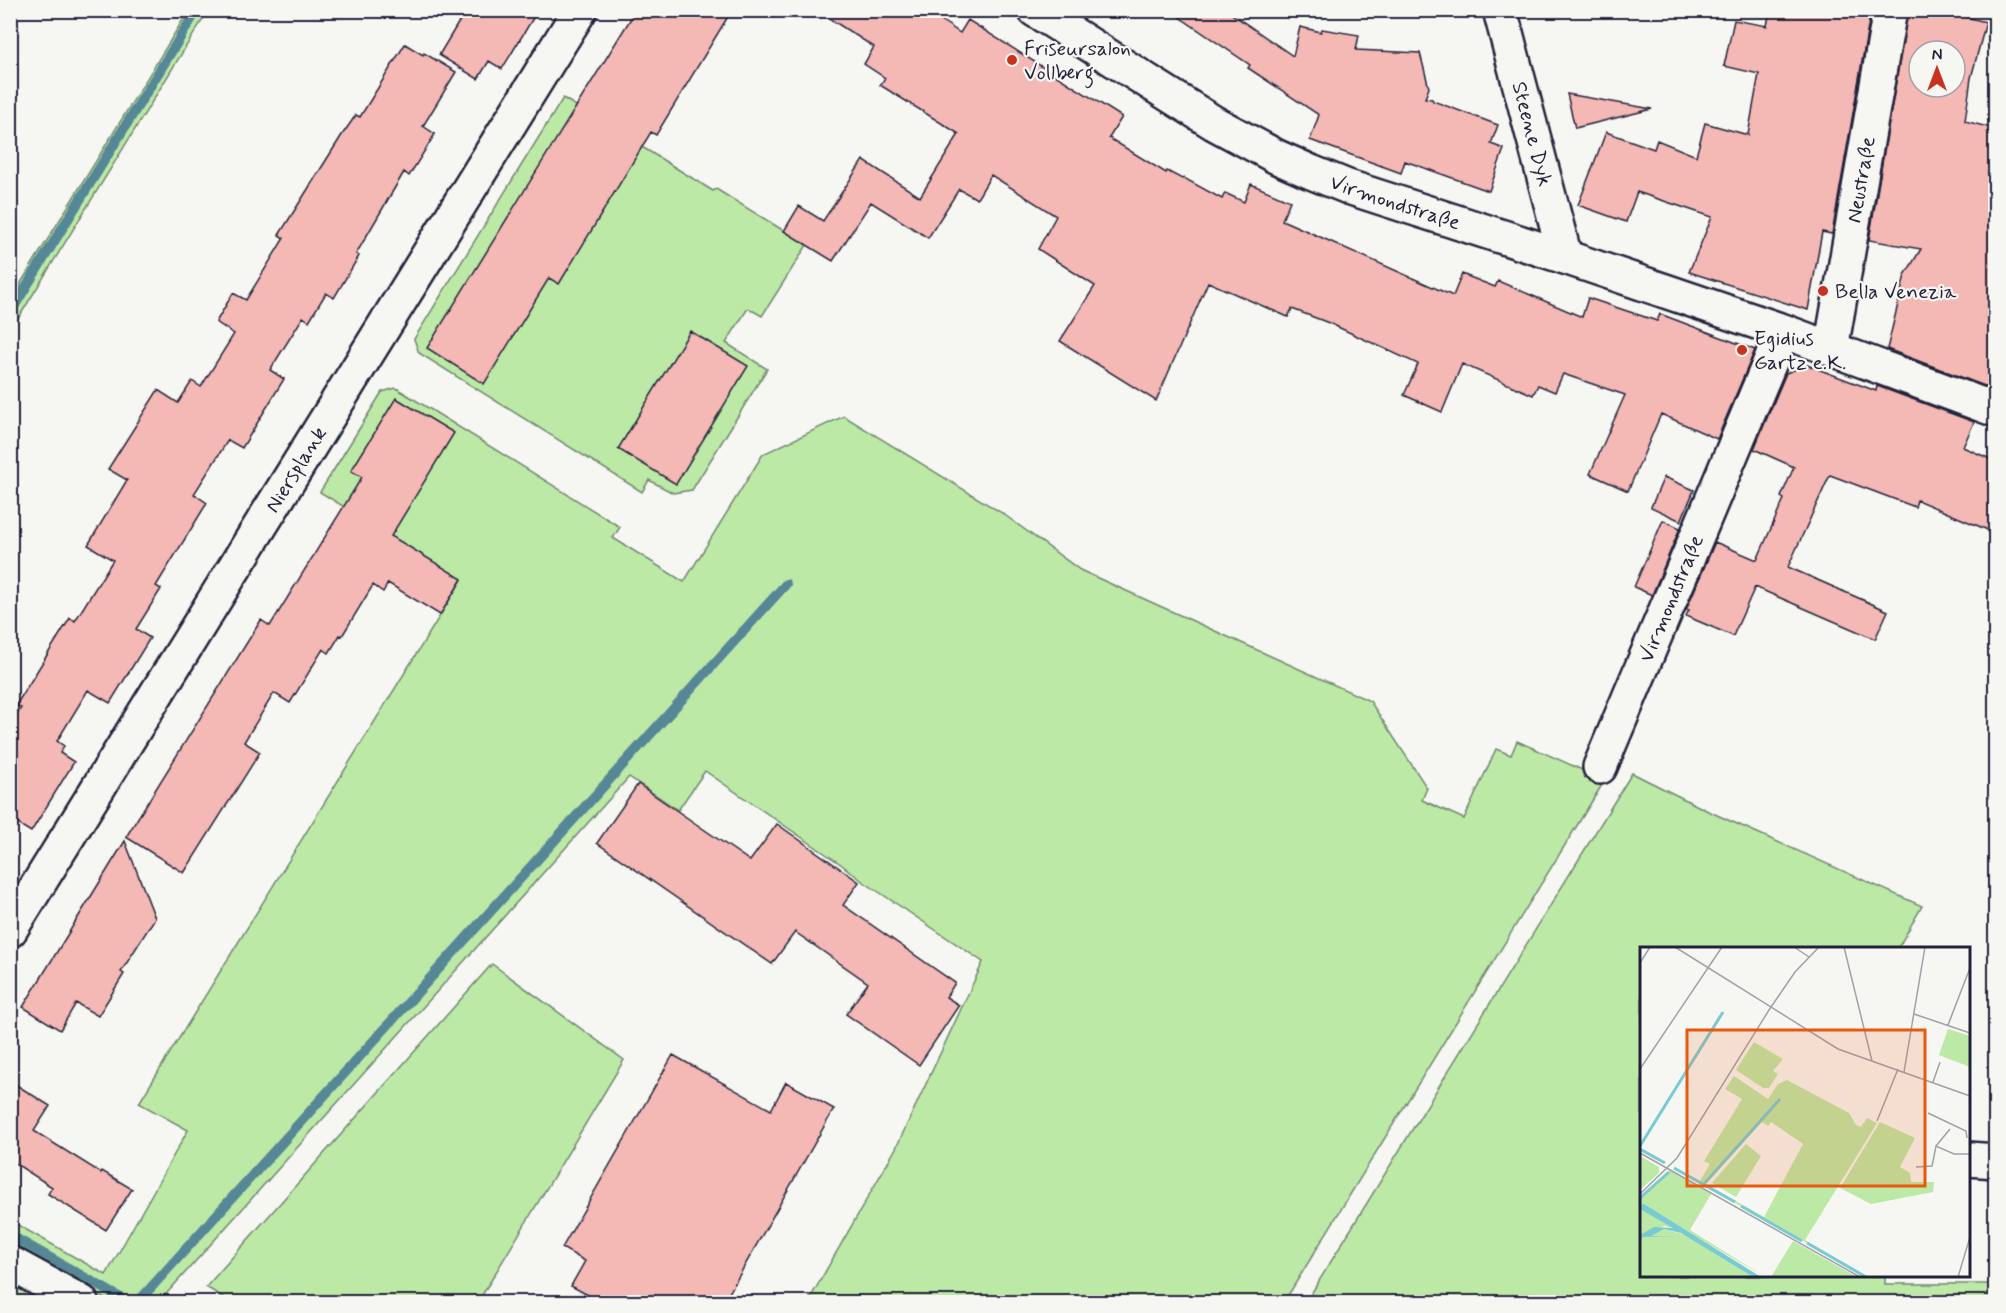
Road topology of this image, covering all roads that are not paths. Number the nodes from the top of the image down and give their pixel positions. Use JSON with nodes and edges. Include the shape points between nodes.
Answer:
{"nodes":[{"id":1,"x":580,"y":10,"type":"edge"},
{"id":2,"x":1035,"y":10,"type":"edge"},
{"id":3,"x":1500,"y":10,"type":"edge"},
{"id":4,"x":1890,"y":10,"type":"edge"},
{"id":5,"x":1565,"y":257,"type":"junction"},
{"id":6,"x":1783,"y":331,"type":"junction"},
{"id":7,"x":1831,"y":349,"type":"junction"},
{"id":8,"x":1995,"y":410,"type":"edge"},
{"id":9,"x":1600,"y":767,"type":"dead end"},
{"id":10,"x":10,"y":930,"type":"edge"},
{"id":11,"x":1970,"y":1159,"type":"edge"},
{"id":12,"x":1995,"y":1161,"type":"edge"},
{"id":13,"x":10,"y":1263,"type":"edge"},
{"id":14,"x":81,"y":1302,"type":"edge"}],
"edges":[{"from":1,"to":10,"type":"street","name":"Niersplank"},
{"from":2,"to":5,"type":"street","name":"Virmondstraße","via":[[1214,123],[1277,157],[1348,187]]},
{"from":3,"to":5,"type":"street","name":"Steene Dyk"},
{"from":4,"to":7,"type":"street","name":"Neustraße"},
{"from":5,"to":6,"type":"street","name":"Virmondstraße"},
{"from":6,"to":7,"type":"street","name":"Virmondstraße"},
{"from":6,"to":9,"type":"street","name":"Virmondstraße"},
{"from":7,"to":8,"type":"street","name":"Virmondstraße"},
{"from":11,"to":12,"type":"street"},
{"from":13,"to":14,"type":"street"}]}
